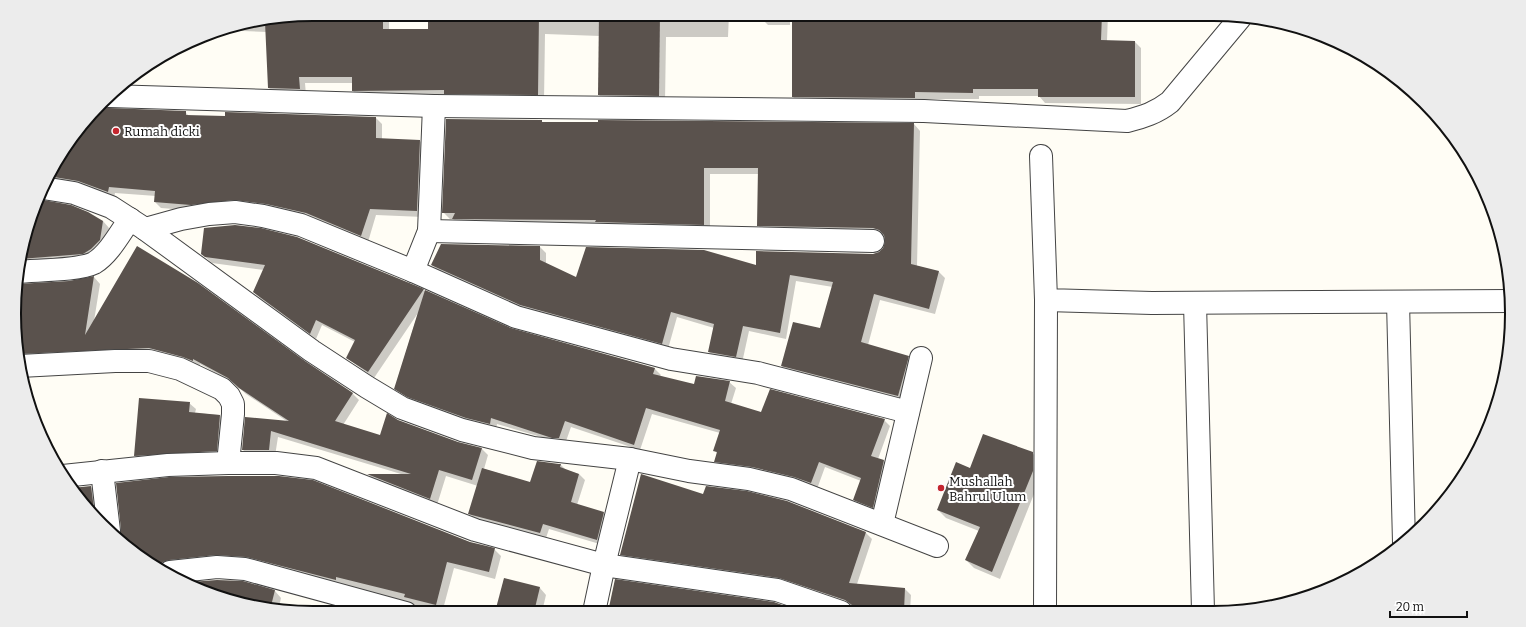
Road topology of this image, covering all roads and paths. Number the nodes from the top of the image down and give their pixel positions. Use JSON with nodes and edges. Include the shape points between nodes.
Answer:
{"nodes":[{"id":1,"x":1236,"y":22,"type":"edge"},
{"id":2,"x":119,"y":96,"type":"edge"},
{"id":3,"x":434,"y":106,"type":"junction"},
{"id":4,"x":1041,"y":156,"type":"dead end"},
{"id":5,"x":49,"y":189,"type":"edge"},
{"id":6,"x":138,"y":224,"type":"junction"},
{"id":7,"x":429,"y":230,"type":"junction"},
{"id":8,"x":873,"y":241,"type":"dead end"},
{"id":9,"x":25,"y":271,"type":"edge"},
{"id":10,"x":413,"y":271,"type":"junction"},
{"id":11,"x":1046,"y":300,"type":"junction"},
{"id":12,"x":1504,"y":301,"type":"edge"},
{"id":13,"x":1398,"y":302,"type":"junction"},
{"id":14,"x":1195,"y":303,"type":"junction"},
{"id":15,"x":921,"y":358,"type":"dead end"},
{"id":16,"x":26,"y":366,"type":"edge"},
{"id":17,"x":908,"y":412,"type":"junction"},
{"id":18,"x":630,"y":460,"type":"junction"},
{"id":19,"x":228,"y":463,"type":"junction"},
{"id":20,"x":102,"y":471,"type":"junction"},
{"id":21,"x":69,"y":475,"type":"edge"},
{"id":22,"x":108,"y":521,"type":"edge"},
{"id":23,"x":882,"y":524,"type":"junction"},
{"id":24,"x":1404,"y":534,"type":"edge"},
{"id":25,"x":937,"y":546,"type":"dead end"},
{"id":26,"x":604,"y":565,"type":"junction"},
{"id":27,"x":175,"y":571,"type":"edge"},
{"id":28,"x":380,"y":606,"type":"edge"},
{"id":29,"x":595,"y":606,"type":"edge"},
{"id":30,"x":824,"y":606,"type":"edge"},
{"id":31,"x":1045,"y":606,"type":"edge"},
{"id":32,"x":1203,"y":606,"type":"edge"}],
"edges":[{"from":1,"to":3,"type":"street","via":[[1170,102],[1159,111],[1126,120],[924,111]]},
{"from":2,"to":3,"type":"street"},
{"from":3,"to":7,"type":"street"},
{"from":4,"to":11,"type":"street"},
{"from":5,"to":6,"type":"street","via":[[74,193],[111,208]]},
{"from":6,"to":9,"type":"street","via":[[94,262],[82,267]]},
{"from":6,"to":10,"type":"street","via":[[235,212],[263,216],[301,225]]},
{"from":6,"to":18,"type":"street","via":[[312,351],[402,408],[462,430],[533,448]]},
{"from":7,"to":8,"type":"street"},
{"from":7,"to":10,"type":"street"},
{"from":10,"to":17,"type":"street","via":[[516,317],[561,330],[671,359],[758,373]]},
{"from":11,"to":14,"type":"street"},
{"from":11,"to":31,"type":"street"},
{"from":12,"to":13,"type":"street"},
{"from":13,"to":14,"type":"street"},
{"from":13,"to":24,"type":"street"},
{"from":14,"to":32,"type":"street"},
{"from":15,"to":17,"type":"street"},
{"from":16,"to":19,"type":"street","via":[[149,361],[180,369],[222,389],[229,396],[233,414]]},
{"from":17,"to":23,"type":"street"},
{"from":18,"to":23,"type":"street","via":[[749,479],[791,489]]},
{"from":18,"to":26,"type":"street"},
{"from":19,"to":20,"type":"street"},
{"from":19,"to":26,"type":"street","via":[[276,463],[316,468],[475,530]]},
{"from":20,"to":21,"type":"street"},
{"from":20,"to":22,"type":"street"},
{"from":23,"to":25,"type":"street"},
{"from":26,"to":29,"type":"street"},
{"from":26,"to":30,"type":"street","via":[[777,590]]},
{"from":27,"to":28,"type":"street","via":[[217,566],[245,569]]}]}
